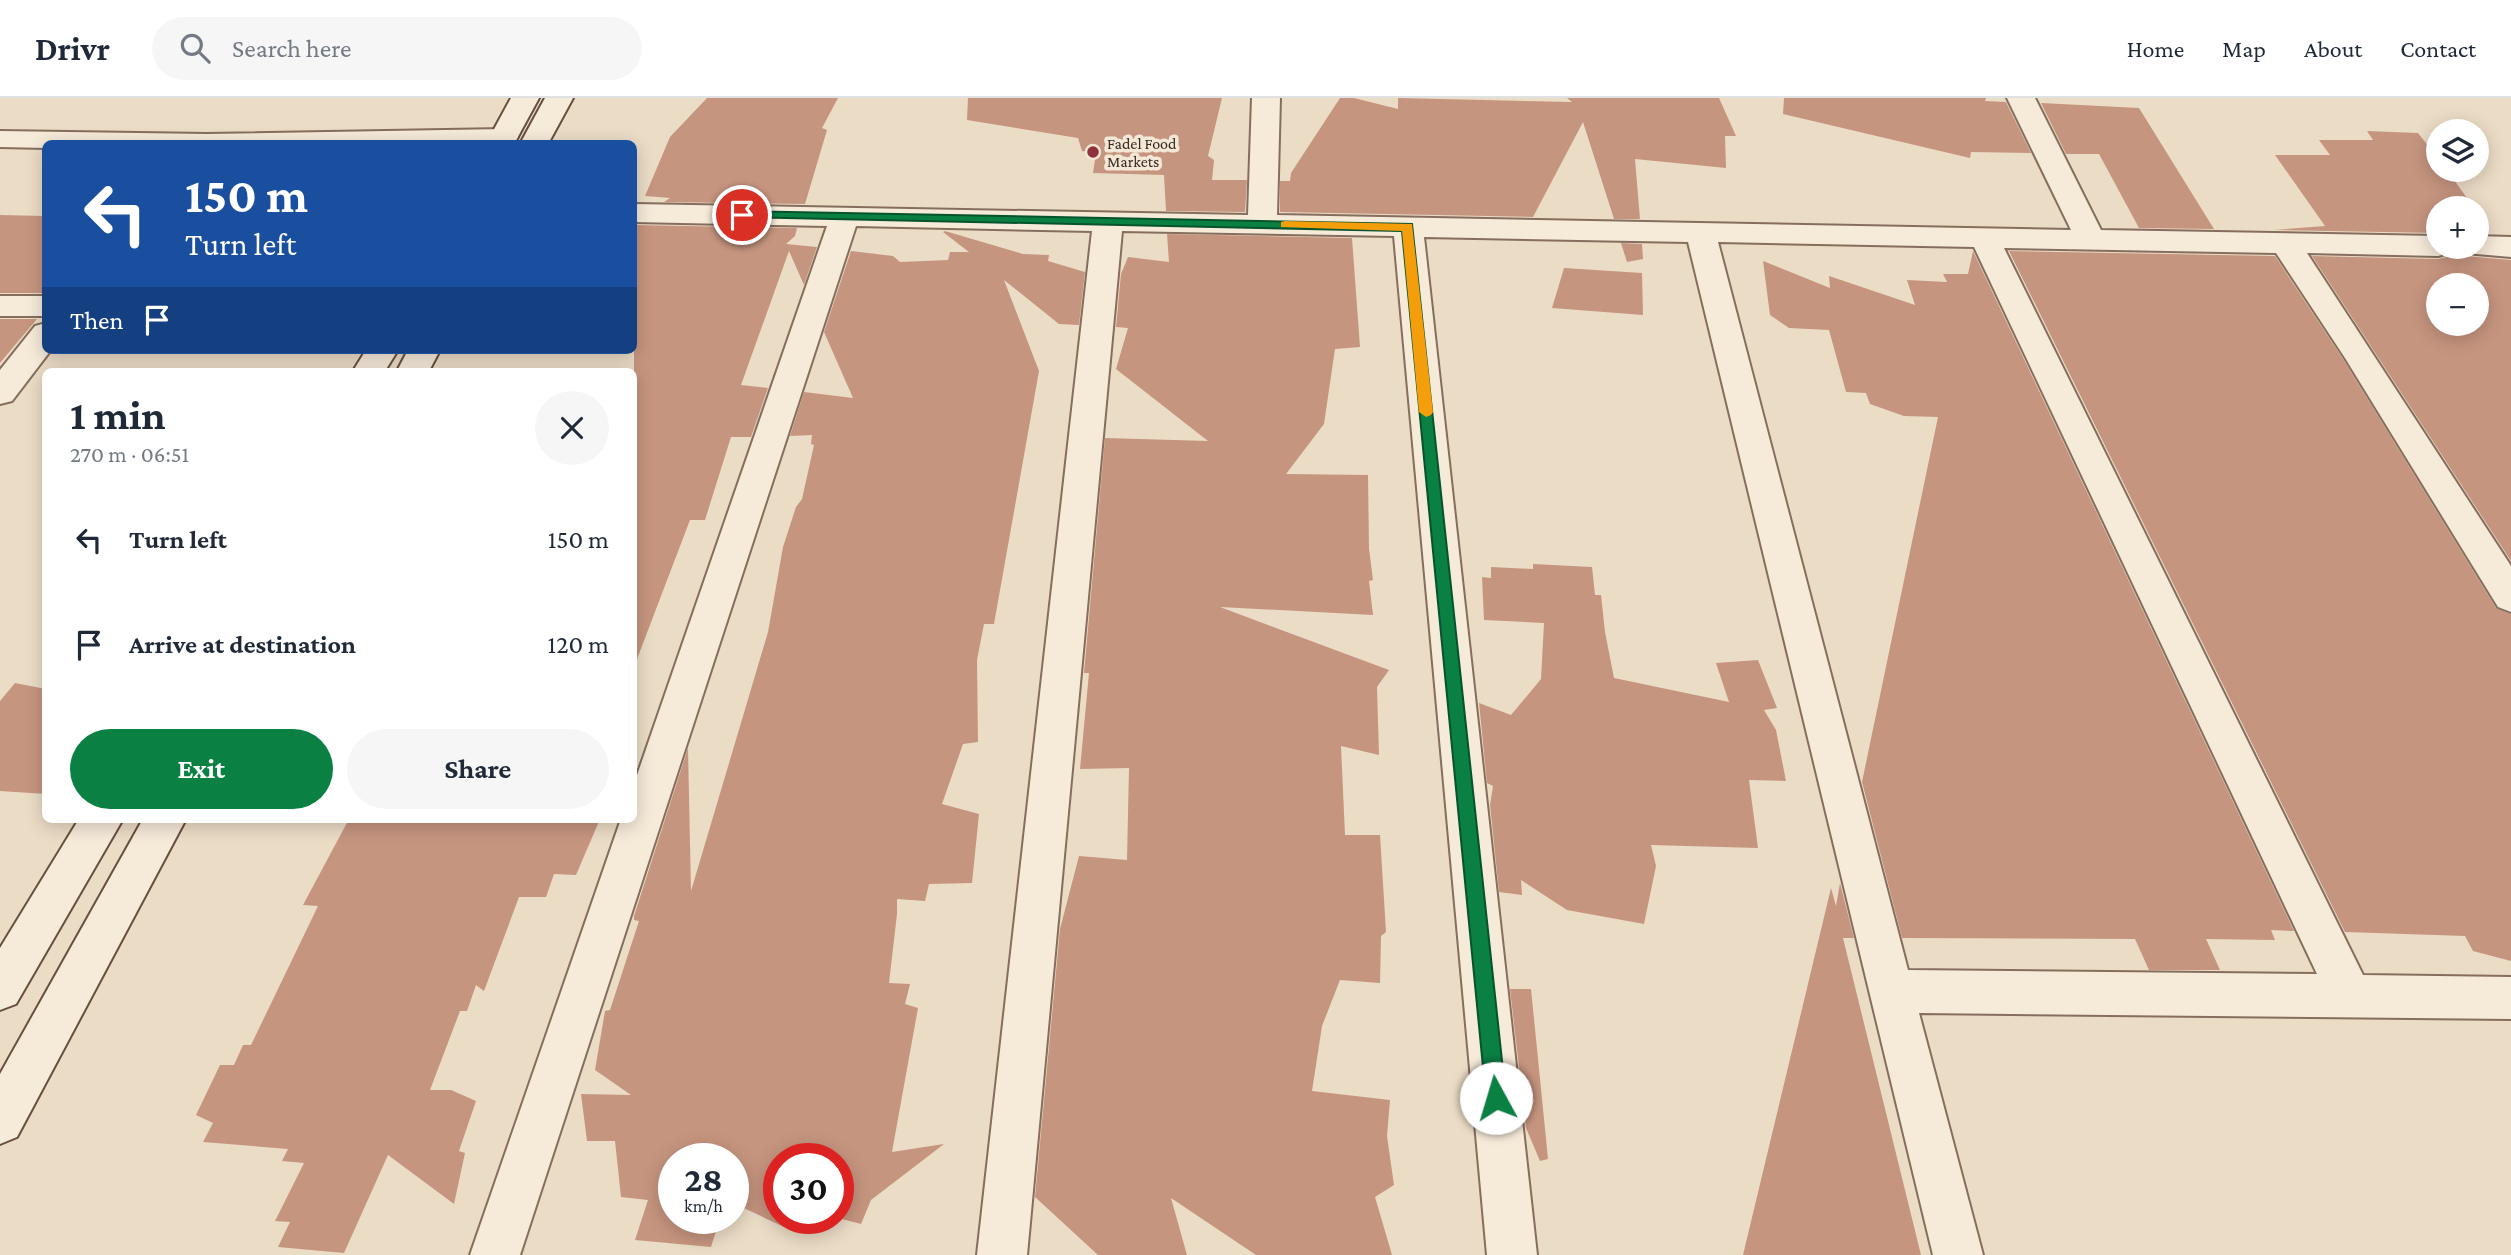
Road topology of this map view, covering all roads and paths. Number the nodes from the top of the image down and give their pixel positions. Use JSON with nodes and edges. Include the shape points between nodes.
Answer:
{"nodes":[{"id":1,"x":525,"y":98,"type":"edge"},
{"id":2,"x":559,"y":98,"type":"edge"},
{"id":3,"x":1266,"y":98,"type":"edge"},
{"id":4,"x":2021,"y":98,"type":"edge"},
{"id":5,"x":0,"y":139,"type":"edge"},
{"id":6,"x":51,"y":140,"type":"edge"},
{"id":7,"x":502,"y":140,"type":"edge"},
{"id":8,"x":536,"y":140,"type":"edge"},
{"id":9,"x":637,"y":212,"type":"edge"},
{"id":10,"x":845,"y":216,"type":"junction"},
{"id":11,"x":1108,"y":221,"type":"junction"},
{"id":12,"x":1262,"y":224,"type":"junction"},
{"id":13,"x":1408,"y":227,"type":"junction"},
{"id":14,"x":1700,"y":232,"type":"junction"},
{"id":15,"x":1984,"y":237,"type":"junction"},
{"id":16,"x":2090,"y":239,"type":"junction"},
{"id":17,"x":2285,"y":243,"type":"junction"},
{"id":18,"x":2426,"y":246,"type":"edge"},
{"id":19,"x":2489,"y":246,"type":"edge"},
{"id":20,"x":2511,"y":247,"type":"edge"},
{"id":21,"x":0,"y":306,"type":"edge"},
{"id":22,"x":42,"y":306,"type":"edge"},
{"id":23,"x":42,"y":339,"type":"edge"},
{"id":24,"x":0,"y":393,"type":"edge"},
{"id":25,"x":2511,"y":597,"type":"edge"},
{"id":26,"x":100,"y":823,"type":"edge"},
{"id":27,"x":163,"y":823,"type":"edge"},
{"id":28,"x":0,"y":989,"type":"edge"},
{"id":29,"x":1894,"y":992,"type":"junction"},
{"id":30,"x":2350,"y":996,"type":"junction"},
{"id":31,"x":2511,"y":998,"type":"edge"},
{"id":32,"x":0,"y":1120,"type":"edge"},
{"id":33,"x":495,"y":1255,"type":"edge"},
{"id":34,"x":1002,"y":1255,"type":"edge"},
{"id":35,"x":1512,"y":1255,"type":"edge"},
{"id":36,"x":1958,"y":1255,"type":"edge"}],
"edges":[{"from":1,"to":7,"type":"street"},
{"from":2,"to":8,"type":"street"},
{"from":3,"to":12,"type":"street"},
{"from":4,"to":16,"type":"street"},
{"from":5,"to":6,"type":"street"},
{"from":9,"to":10,"type":"street"},
{"from":10,"to":11,"type":"street"},
{"from":10,"to":33,"type":"street"},
{"from":11,"to":12,"type":"street"},
{"from":11,"to":34,"type":"street"},
{"from":12,"to":13,"type":"street"},
{"from":13,"to":14,"type":"street"},
{"from":13,"to":35,"type":"street"},
{"from":14,"to":15,"type":"street"},
{"from":14,"to":29,"type":"street"},
{"from":15,"to":16,"type":"street"},
{"from":15,"to":30,"type":"street"},
{"from":16,"to":17,"type":"street"},
{"from":17,"to":18,"type":"street"},
{"from":17,"to":25,"type":"street"},
{"from":19,"to":20,"type":"street"},
{"from":21,"to":22,"type":"street"},
{"from":23,"to":24,"type":"street"},
{"from":26,"to":28,"type":"street"},
{"from":27,"to":32,"type":"street"},
{"from":29,"to":30,"type":"street"},
{"from":29,"to":36,"type":"street"},
{"from":30,"to":31,"type":"street"}]}
